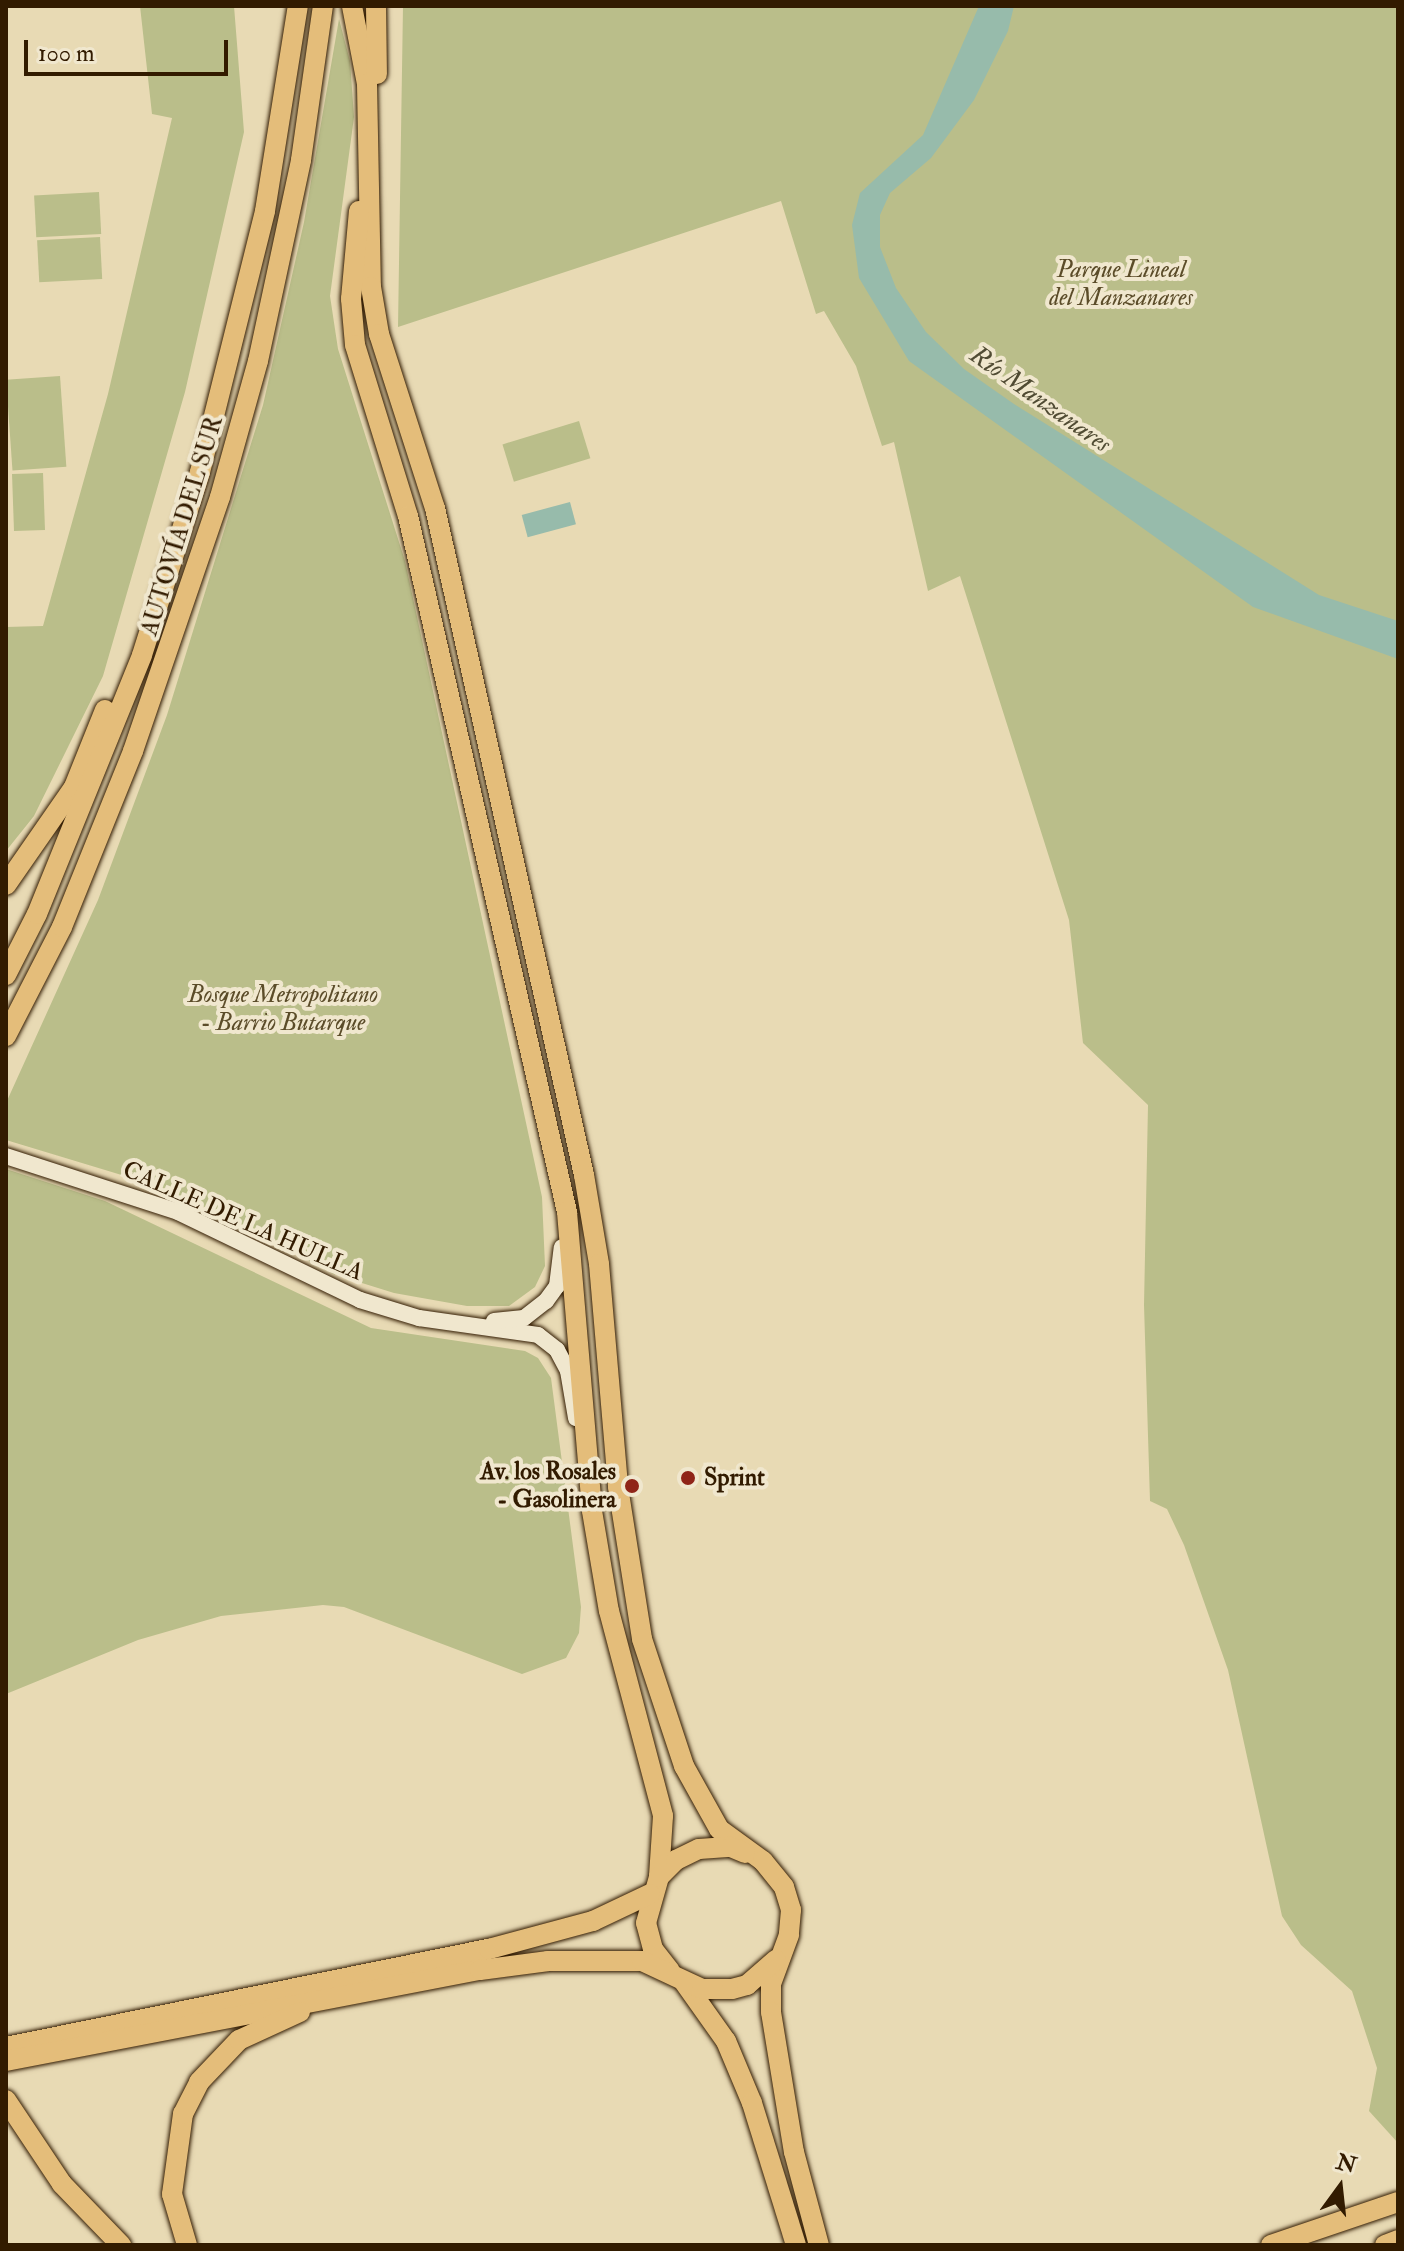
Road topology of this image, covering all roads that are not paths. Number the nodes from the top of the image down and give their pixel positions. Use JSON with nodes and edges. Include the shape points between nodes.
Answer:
{"nodes":[{"id":1,"x":298,"y":6,"type":"edge"},
{"id":2,"x":323,"y":6,"type":"edge"},
{"id":3,"x":352,"y":6,"type":"edge"},
{"id":4,"x":376,"y":6,"type":"edge"},
{"id":5,"x":369,"y":152,"type":"junction"},
{"id":6,"x":379,"y":334,"type":"junction"},
{"id":7,"x":166,"y":584,"type":"junction"},
{"id":8,"x":6,"y":885,"type":"edge"},
{"id":9,"x":6,"y":975,"type":"edge"},
{"id":10,"x":6,"y":1036,"type":"edge"},
{"id":11,"x":540,"y":1083,"type":"junction"},
{"id":12,"x":6,"y":1156,"type":"edge"},
{"id":13,"x":462,"y":1323,"type":"junction"},
{"id":14,"x":592,"y":1511,"type":"junction"},
{"id":15,"x":763,"y":1861,"type":"junction"},
{"id":16,"x":654,"y":1886,"type":"junction"},
{"id":17,"x":788,"y":1939,"type":"junction"},
{"id":18,"x":677,"y":1977,"type":"junction"},
{"id":19,"x":373,"y":1990,"type":"junction"},
{"id":20,"x":45,"y":2046,"type":"junction"},
{"id":21,"x":6,"y":2047,"type":"edge"},
{"id":22,"x":6,"y":2061,"type":"edge"},
{"id":23,"x":6,"y":2100,"type":"edge"},
{"id":24,"x":1398,"y":2202,"type":"edge"},
{"id":25,"x":1398,"y":2240,"type":"edge"},
{"id":26,"x":121,"y":2245,"type":"edge"},
{"id":27,"x":187,"y":2245,"type":"edge"},
{"id":28,"x":796,"y":2245,"type":"edge"},
{"id":29,"x":819,"y":2245,"type":"edge"},
{"id":30,"x":1271,"y":2245,"type":"edge"},
{"id":31,"x":1385,"y":2245,"type":"edge"}],
"edges":[{"from":1,"to":7,"type":"highway","name":"AUTOVÍA DEL SUR","via":[[255,256]]},
{"from":2,"to":10,"type":"highway","name":"AUTOVÍA DEL SUR","via":[[298,176],[258,361],[220,497],[129,762],[62,927]]},
{"from":3,"to":5,"type":"highway","via":[[367,84]]},
{"from":4,"to":6,"type":"highway"},
{"from":5,"to":6,"type":"highway","via":[[371,287]]},
{"from":5,"to":11,"type":"highway","via":[[351,299],[355,345],[408,516]]},
{"from":6,"to":15,"type":"highway","via":[[435,508],[584,1175],[599,1264],[618,1487],[642,1639],[684,1766],[719,1829]]},
{"from":7,"to":8,"type":"highway","via":[[134,639],[74,787]]},
{"from":7,"to":9,"type":"highway","name":"AUTOVÍA DEL SUR","via":[[89,789]]},
{"from":11,"to":13,"type":"street","via":[[563,1258],[557,1286],[524,1318]]},
{"from":11,"to":14,"type":"highway","via":[[567,1212]]},
{"from":12,"to":13,"type":"street","name":"CALLE DE LA HULLA","via":[[178,1212],[360,1300],[419,1318]]},
{"from":13,"to":14,"type":"street","via":[[538,1335],[557,1350],[568,1371]]},
{"from":14,"to":16,"type":"highway","via":[[609,1611],[663,1816]]},
{"from":15,"to":16,"type":"highway","via":[[731,1847],[699,1849],[676,1860]]},
{"from":15,"to":17,"type":"highway","via":[[784,1887],[791,1910]]},
{"from":16,"to":18,"type":"highway","via":[[646,1923],[653,1949]]},
{"from":16,"to":20,"type":"highway","via":[[593,1921],[489,1949]]},
{"from":17,"to":18,"type":"highway","via":[[771,1968],[747,1985],[702,1989]]},
{"from":17,"to":29,"type":"highway","via":[[771,1984],[774,2038],[794,2152]]},
{"from":18,"to":19,"type":"highway","via":[[642,1961],[548,1961]]},
{"from":18,"to":28,"type":"highway","via":[[726,2041],[752,2103]]},
{"from":19,"to":20,"type":"highway"},
{"from":19,"to":27,"type":"highway","via":[[262,2027],[239,2040],[199,2082],[183,2114],[172,2167],[172,2194]]},
{"from":20,"to":21,"type":"highway"},
{"from":20,"to":22,"type":"highway"},
{"from":23,"to":26,"type":"highway","via":[[62,2184]]},
{"from":24,"to":30,"type":"highway"},
{"from":25,"to":31,"type":"highway"}]}
